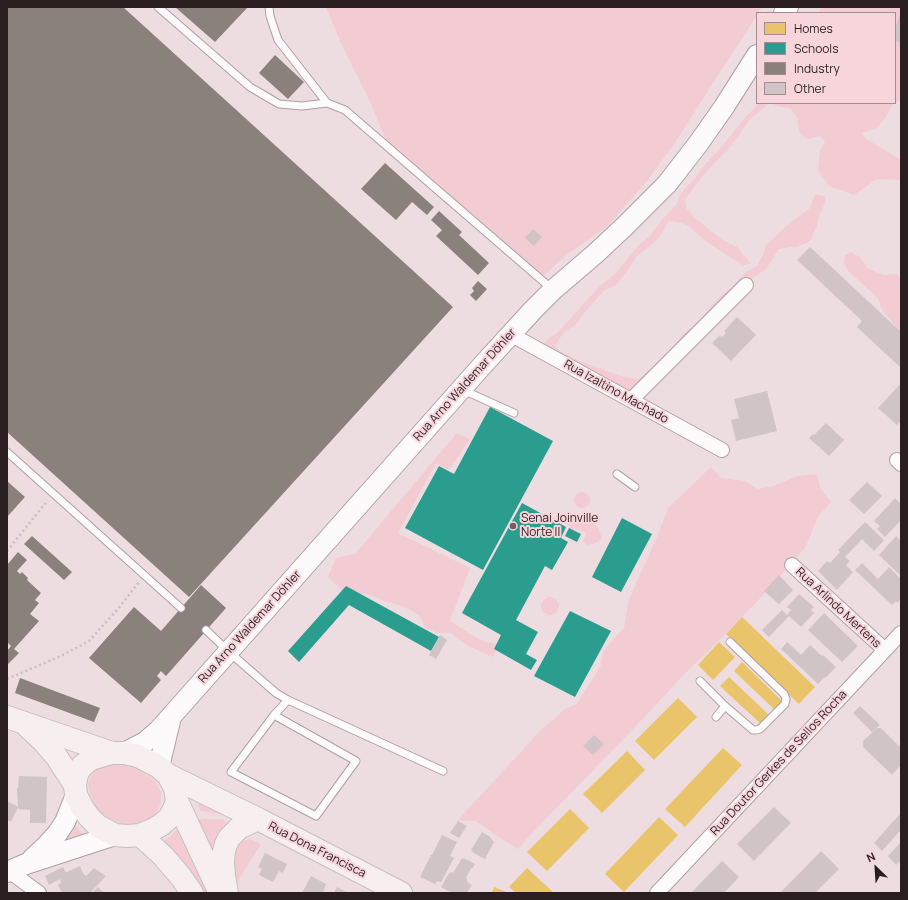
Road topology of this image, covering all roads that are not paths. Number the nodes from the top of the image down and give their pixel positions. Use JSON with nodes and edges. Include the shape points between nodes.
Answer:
{"nodes":[{"id":1,"x":158,"y":7,"type":"edge"},
{"id":2,"x":269,"y":7,"type":"edge"},
{"id":3,"x":756,"y":58,"type":"edge"},
{"id":4,"x":328,"y":103,"type":"junction"},
{"id":5,"x":746,"y":285,"type":"dead end"},
{"id":6,"x":553,"y":290,"type":"junction"},
{"id":7,"x":510,"y":334,"type":"junction"},
{"id":8,"x":461,"y":389,"type":"junction"},
{"id":9,"x":631,"y":400,"type":"junction"},
{"id":10,"x":514,"y":412,"type":"dead end"},
{"id":11,"x":722,"y":450,"type":"dead end"},
{"id":12,"x":7,"y":452,"type":"edge"},
{"id":13,"x":617,"y":474,"type":"dead end"},
{"id":14,"x":635,"y":487,"type":"dead end"},
{"id":15,"x":792,"y":565,"type":"dead end"},
{"id":16,"x":181,"y":608,"type":"dead end"},
{"id":17,"x":206,"y":630,"type":"dead end"},
{"id":18,"x":901,"y":634,"type":"edge"},
{"id":19,"x":730,"y":642,"type":"dead end"},
{"id":20,"x":885,"y":650,"type":"junction"},
{"id":21,"x":229,"y":652,"type":"junction"},
{"id":22,"x":700,"y":681,"type":"dead end"},
{"id":23,"x":288,"y":700,"type":"junction"},
{"id":24,"x":725,"y":706,"type":"junction"},
{"id":25,"x":274,"y":715,"type":"junction"},
{"id":26,"x":172,"y":716,"type":"junction"},
{"id":27,"x":716,"y":717,"type":"dead end"},
{"id":28,"x":15,"y":720,"type":"edge"},
{"id":29,"x":118,"y":753,"type":"junction"},
{"id":30,"x":163,"y":771,"type":"junction"},
{"id":31,"x":443,"y":771,"type":"dead end"},
{"id":32,"x":76,"y":790,"type":"junction"},
{"id":33,"x":177,"y":801,"type":"junction"},
{"id":34,"x":234,"y":808,"type":"junction"},
{"id":35,"x":258,"y":819,"type":"junction"},
{"id":36,"x":115,"y":835,"type":"junction"},
{"id":37,"x":140,"y":835,"type":"junction"},
{"id":38,"x":14,"y":869,"type":"edge"},
{"id":39,"x":39,"y":893,"type":"edge"},
{"id":40,"x":192,"y":893,"type":"edge"},
{"id":41,"x":220,"y":893,"type":"edge"},
{"id":42,"x":227,"y":893,"type":"edge"},
{"id":43,"x":401,"y":893,"type":"edge"},
{"id":44,"x":657,"y":893,"type":"edge"}],
"edges":[{"from":1,"to":4,"type":"lane","via":[[250,87],[279,104],[302,106]]},
{"from":2,"to":4,"type":"lane","via":[[278,40]]},
{"from":3,"to":6,"type":"main road","name":"Rua Arno Waldemar Döhler","via":[[716,120],[667,184],[615,236]]},
{"from":4,"to":6,"type":"lane","via":[[344,110]]},
{"from":5,"to":9,"type":"street"},
{"from":6,"to":7,"type":"main road","name":"Rua Arno Waldemar Döhler"},
{"from":7,"to":8,"type":"main road","name":"Rua Arno Waldemar Döhler"},
{"from":7,"to":9,"type":"street","name":"Rua Izaltino Machado"},
{"from":8,"to":10,"type":"lane"},
{"from":8,"to":21,"type":"main road","name":"Rua Arno Waldemar Döhler"},
{"from":9,"to":11,"type":"street","name":"Rua Izaltino Machado"},
{"from":12,"to":16,"type":"lane"},
{"from":13,"to":14,"type":"lane"},
{"from":15,"to":20,"type":"street","name":"Rua Arlindo Mertens"},
{"from":17,"to":21,"type":"lane"},
{"from":18,"to":20,"type":"street","name":"Rua Doutor Gerkes de Sellos Rocha"},
{"from":19,"to":24,"type":"lane","via":[[784,694],[786,699],[785,704],[756,730]]},
{"from":20,"to":44,"type":"street","name":"Rua Doutor Gerkes de Sellos Rocha"},
{"from":21,"to":23,"type":"lane","via":[[276,694]]},
{"from":21,"to":26,"type":"main road","name":"Rua Arno Waldemar Döhler"},
{"from":22,"to":24,"type":"lane"},
{"from":23,"to":25,"type":"lane"},
{"from":23,"to":31,"type":"lane"},
{"from":24,"to":27,"type":"lane"},
{"from":25,"to":25,"type":"lane","via":[[231,772],[316,816],[356,761]]},
{"from":26,"to":29,"type":"main road","name":"Rua Arno Waldemar Döhler","via":[[145,742]]},
{"from":26,"to":30,"type":"main road","name":"Rua Arno Waldemar Döhler"},
{"from":28,"to":29,"type":"main road"},
{"from":28,"to":32,"type":"main road","via":[[44,742],[56,756]]},
{"from":29,"to":30,"type":"main road","via":[[138,756]]},
{"from":29,"to":32,"type":"main road","via":[[101,756],[82,766],[77,774]]},
{"from":30,"to":33,"type":"main road","via":[[175,788]]},
{"from":30,"to":34,"type":"main road","name":"Rua Dona Francisca"},
{"from":32,"to":36,"type":"main road","via":[[82,808],[89,817],[98,826]]},
{"from":32,"to":38,"type":"main road","via":[[65,822],[57,834],[48,845]]},
{"from":33,"to":34,"type":"main road","name":"Rua Dona Francisca"},
{"from":33,"to":37,"type":"main road","via":[[171,814],[161,825]]},
{"from":33,"to":41,"type":"main road"},
{"from":34,"to":35,"type":"main road","name":"Rua Dona Francisca"},
{"from":35,"to":42,"type":"main road","via":[[239,828],[226,844],[223,861]]},
{"from":35,"to":43,"type":"main road","name":"Rua Dona Francisca"},
{"from":36,"to":37,"type":"main road"},
{"from":36,"to":38,"type":"main road"},
{"from":37,"to":40,"type":"main road","via":[[181,877]]},
{"from":38,"to":39,"type":"street"}]}
